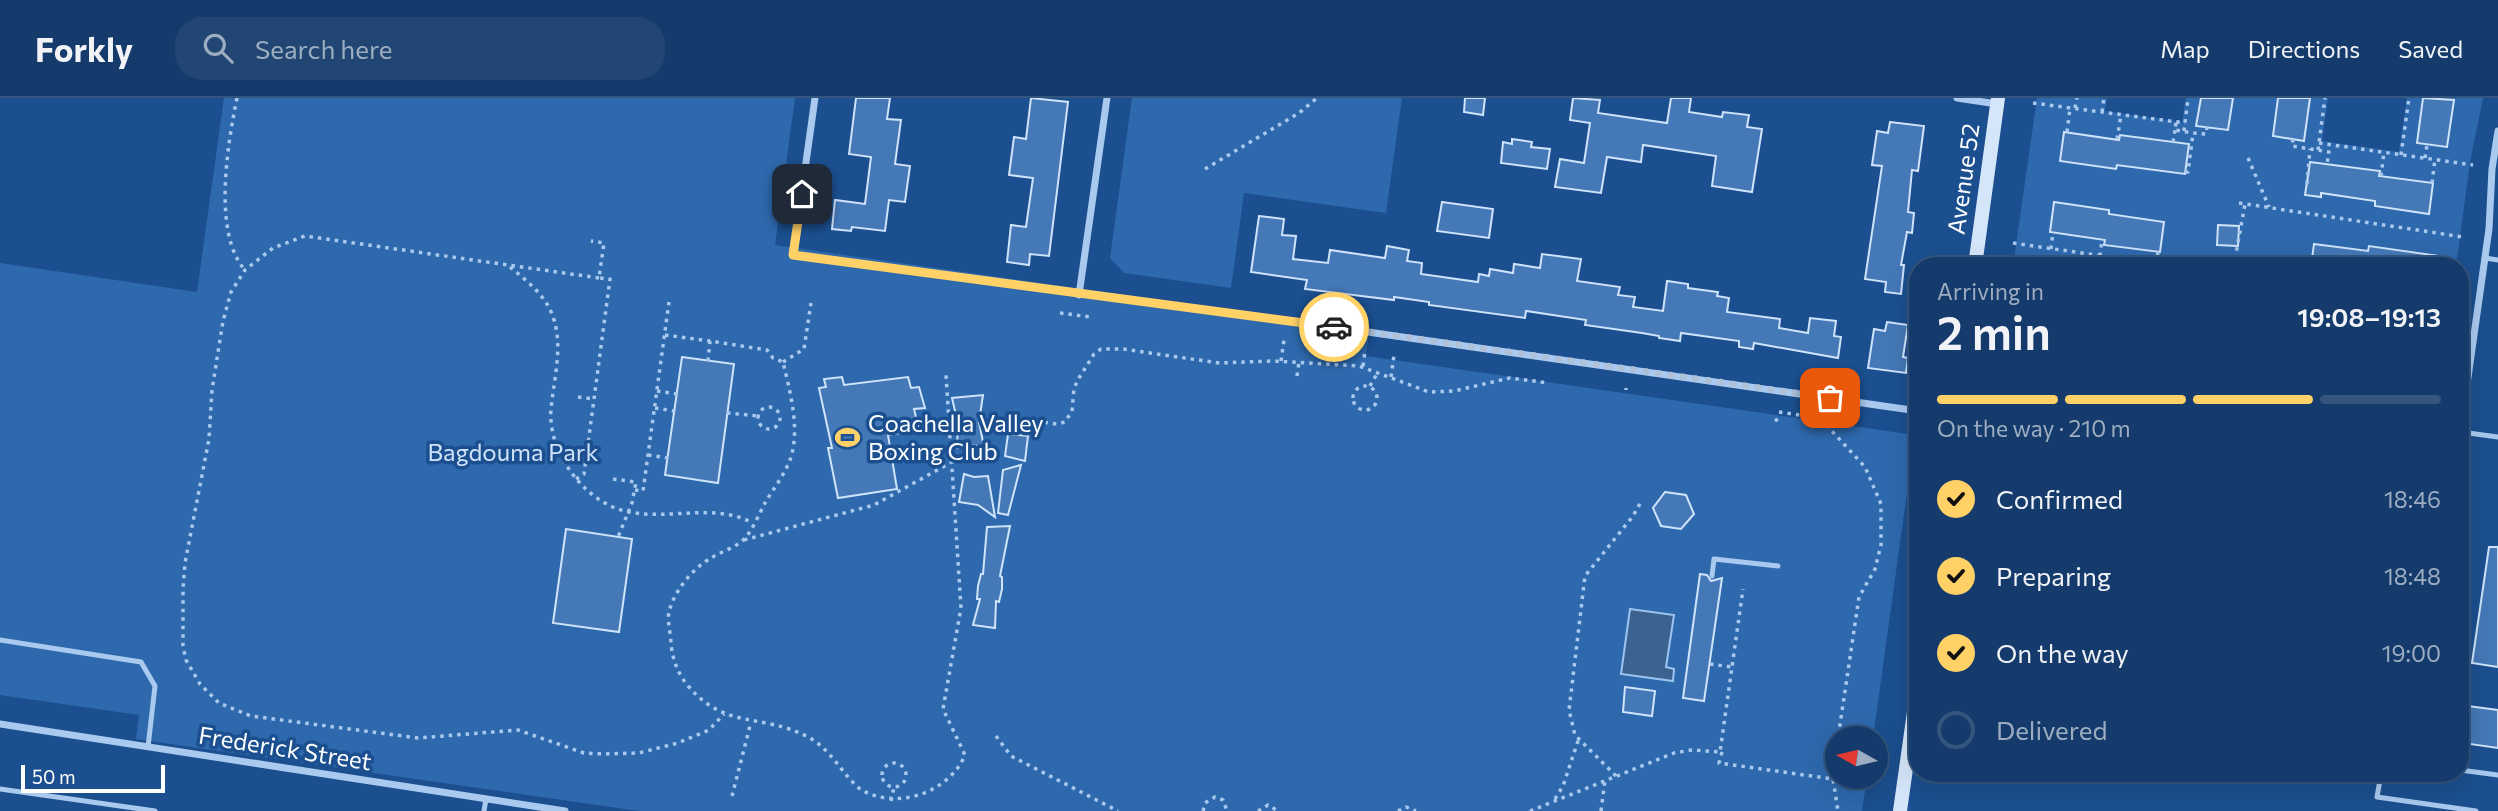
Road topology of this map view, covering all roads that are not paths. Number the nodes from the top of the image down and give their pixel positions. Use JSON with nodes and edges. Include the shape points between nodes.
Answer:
{"nodes":[{"id":1,"x":815,"y":98,"type":"edge"},
{"id":2,"x":1107,"y":98,"type":"edge"},
{"id":3,"x":1957,"y":98,"type":"edge"},
{"id":4,"x":1997,"y":101,"type":"edge"},
{"id":5,"x":2498,"y":131,"type":"edge"},
{"id":6,"x":2495,"y":187,"type":"edge"},
{"id":7,"x":1976,"y":257,"type":"edge"},
{"id":8,"x":2485,"y":258,"type":"junction"},
{"id":9,"x":2498,"y":260,"type":"edge"},
{"id":10,"x":1079,"y":295,"type":"junction"},
{"id":11,"x":2469,"y":375,"type":"edge"},
{"id":12,"x":1909,"y":410,"type":"edge"},
{"id":13,"x":2469,"y":434,"type":"edge"},
{"id":14,"x":2498,"y":437,"type":"edge"},
{"id":15,"x":1778,"y":566,"type":"dead end"},
{"id":16,"x":1712,"y":576,"type":"dead end"},
{"id":17,"x":0,"y":640,"type":"edge"},
{"id":18,"x":0,"y":724,"type":"edge"},
{"id":19,"x":148,"y":747,"type":"junction"},
{"id":20,"x":1909,"y":748,"type":"edge"},
{"id":21,"x":2469,"y":772,"type":"edge"},
{"id":22,"x":2498,"y":775,"type":"edge"},
{"id":23,"x":2380,"y":782,"type":"edge"},
{"id":24,"x":0,"y":789,"type":"edge"},
{"id":25,"x":486,"y":799,"type":"junction"},
{"id":26,"x":520,"y":808,"type":"edge"},
{"id":27,"x":155,"y":811,"type":"edge"},
{"id":28,"x":484,"y":811,"type":"edge"},
{"id":29,"x":565,"y":811,"type":"edge"},
{"id":30,"x":1900,"y":811,"type":"edge"},
{"id":31,"x":2476,"y":811,"type":"edge"}],
"edges":[{"from":1,"to":10,"type":"street","via":[[793,255]]},
{"from":2,"to":10,"type":"street"},
{"from":3,"to":4,"type":"street"},
{"from":4,"to":7,"type":"main road","name":"Avenue 52"},
{"from":5,"to":6,"type":"street"},
{"from":6,"to":8,"type":"street"},
{"from":8,"to":9,"type":"lane"},
{"from":8,"to":11,"type":"street"},
{"from":10,"to":12,"type":"street"},
{"from":13,"to":14,"type":"lane"},
{"from":15,"to":16,"type":"lane","via":[[1714,559]]},
{"from":17,"to":19,"type":"lane","via":[[141,662],[155,686]]},
{"from":18,"to":19,"type":"street","name":"Frederick Street"},
{"from":19,"to":25,"type":"street","name":"Frederick Street"},
{"from":20,"to":30,"type":"main road"},
{"from":21,"to":22,"type":"lane"},
{"from":23,"to":31,"type":"lane","via":[[2377,797]]},
{"from":24,"to":27,"type":"lane"},
{"from":25,"to":26,"type":"street","name":"Frederick Street"},
{"from":25,"to":28,"type":"lane"},
{"from":26,"to":29,"type":"street","name":"Frederick Street"}]}
